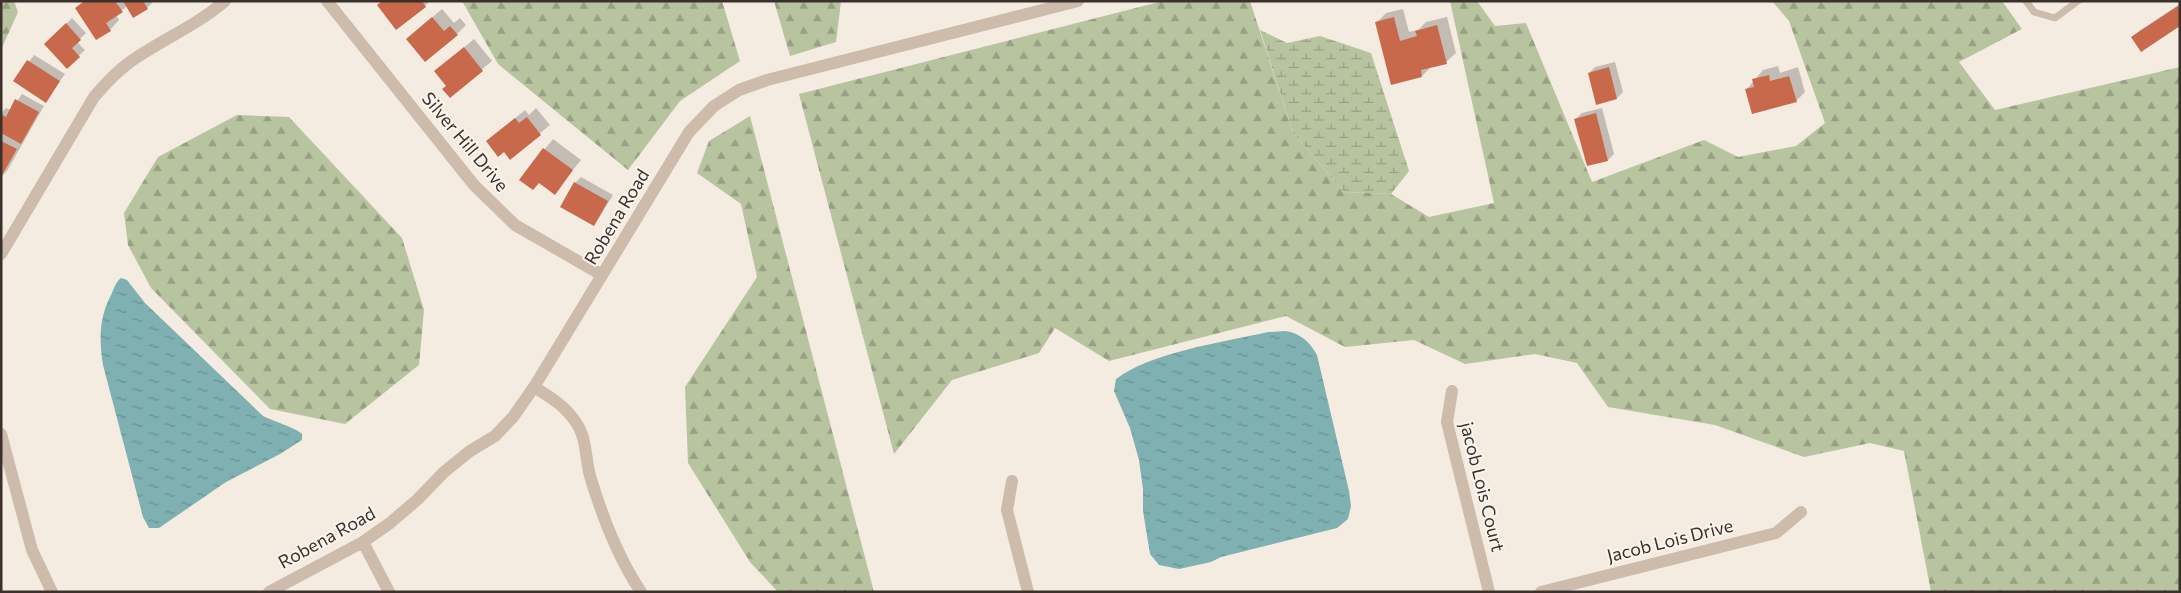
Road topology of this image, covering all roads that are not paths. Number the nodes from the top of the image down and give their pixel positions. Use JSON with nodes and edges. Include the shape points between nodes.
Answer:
{"nodes":[{"id":1,"x":225,"y":1,"type":"edge"},
{"id":2,"x":327,"y":1,"type":"edge"},
{"id":3,"x":2026,"y":1,"type":"edge"},
{"id":4,"x":2078,"y":1,"type":"edge"},
{"id":5,"x":1071,"y":2,"type":"edge"},
{"id":6,"x":1,"y":254,"type":"edge"},
{"id":7,"x":602,"y":275,"type":"junction"},
{"id":8,"x":534,"y":387,"type":"junction"},
{"id":9,"x":1452,"y":391,"type":"dead end"},
{"id":10,"x":1,"y":434,"type":"edge"},
{"id":11,"x":1012,"y":481,"type":"dead end"},
{"id":12,"x":1802,"y":512,"type":"dead end"},
{"id":13,"x":363,"y":542,"type":"junction"},
{"id":14,"x":52,"y":592,"type":"edge"},
{"id":15,"x":269,"y":592,"type":"edge"},
{"id":16,"x":389,"y":592,"type":"edge"},
{"id":17,"x":641,"y":592,"type":"edge"},
{"id":18,"x":1028,"y":592,"type":"edge"},
{"id":19,"x":1489,"y":592,"type":"edge"},
{"id":20,"x":1541,"y":592,"type":"edge"}],
"edges":[{"from":1,"to":6,"type":"street","via":[[110,77],[94,97]]},
{"from":2,"to":7,"type":"street","name":"Silver Hill Drive","via":[[474,185],[515,224]]},
{"from":3,"to":4,"type":"lane","via":[[2034,12],[2055,18]]},
{"from":5,"to":7,"type":"street","name":"Robena Road","via":[[739,90],[714,106],[689,132]]},
{"from":7,"to":8,"type":"street","name":"Robena Road"},
{"from":8,"to":13,"type":"street","name":"Robena Road","via":[[495,436],[470,451],[390,523]]},
{"from":8,"to":17,"type":"street","via":[[559,403],[576,422],[584,441],[599,504],[615,545]]},
{"from":9,"to":19,"type":"street","name":"jacob Lois Court","via":[[1446,422]]},
{"from":10,"to":14,"type":"street","via":[[32,550]]},
{"from":11,"to":18,"type":"street","via":[[1007,510]]},
{"from":12,"to":20,"type":"street","name":"Jacob Lois Drive","via":[[1776,533]]},
{"from":13,"to":15,"type":"street","name":"Robena Road"},
{"from":13,"to":16,"type":"street"}]}
